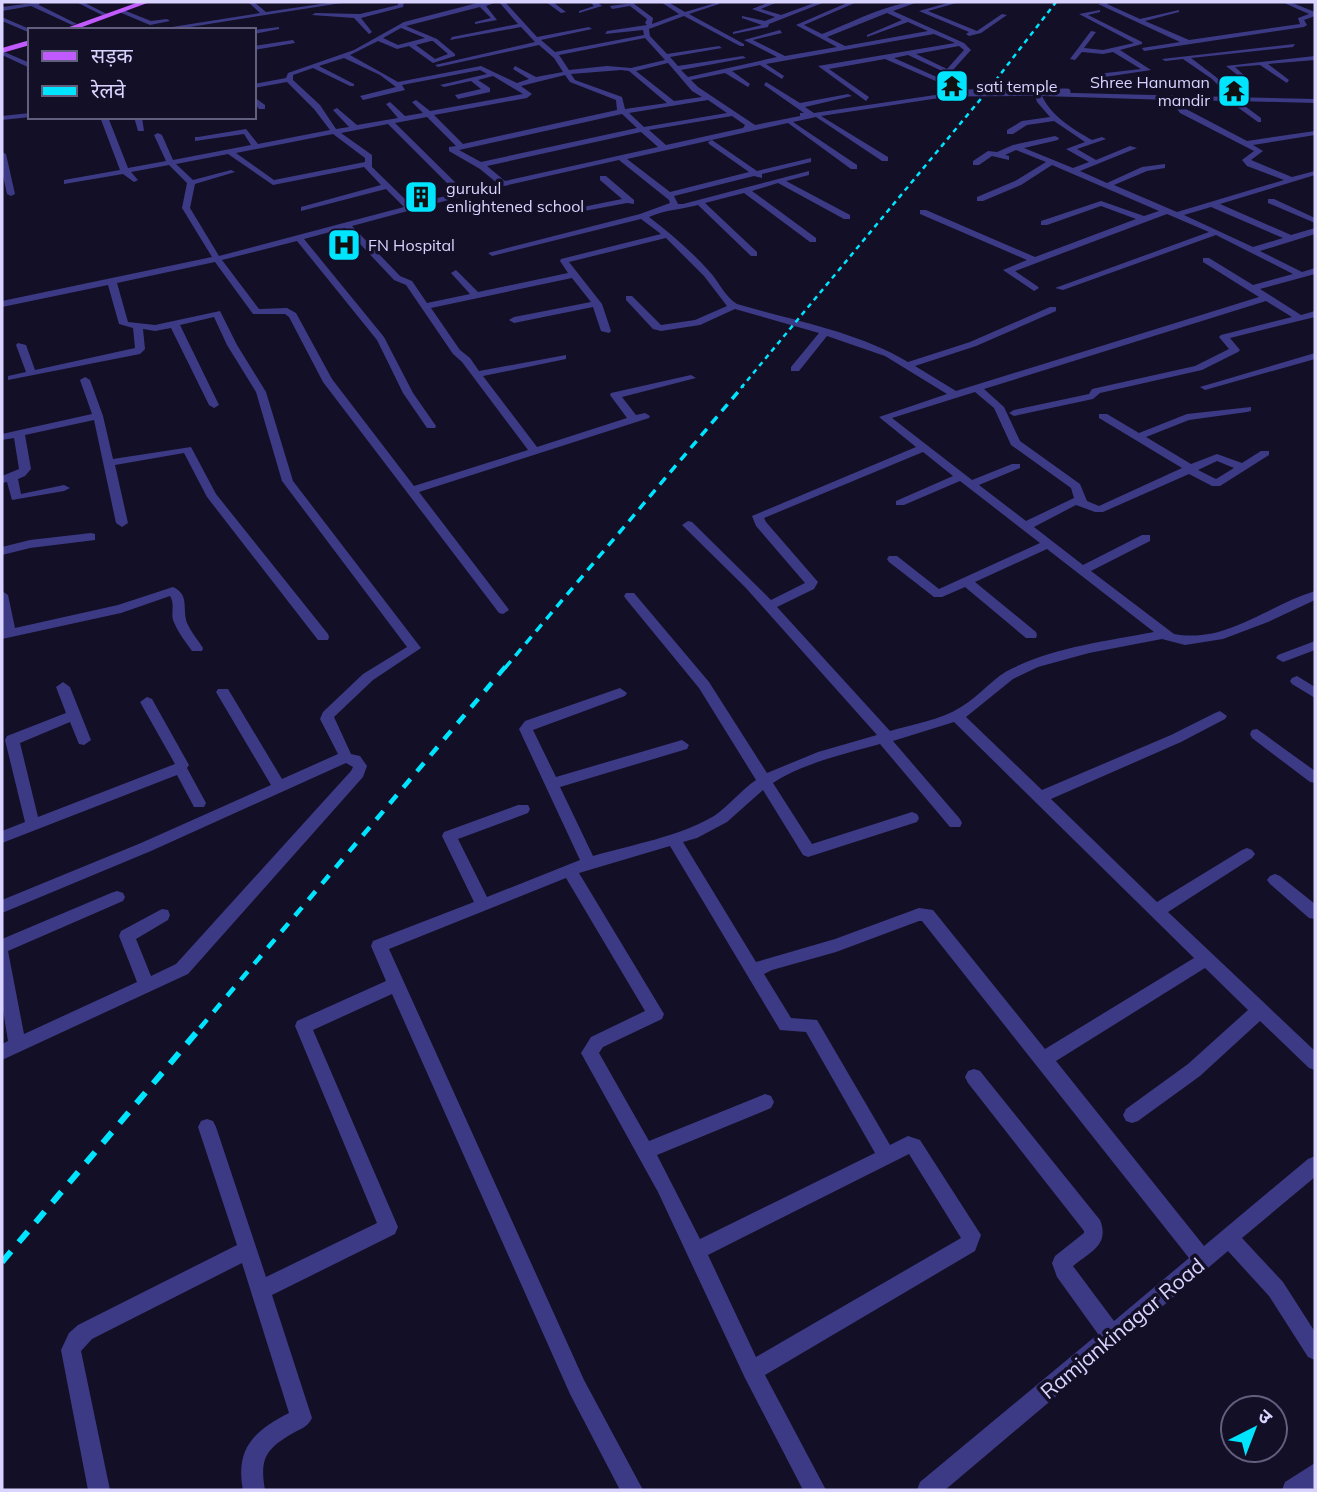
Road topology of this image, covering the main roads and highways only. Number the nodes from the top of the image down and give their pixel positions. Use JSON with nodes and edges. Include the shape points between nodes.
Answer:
{"nodes":[{"id":1,"x":139,"y":2,"type":"edge"},
{"id":2,"x":146,"y":2,"type":"edge"},
{"id":3,"x":63,"y":28,"type":"edge"},
{"id":4,"x":71,"y":28,"type":"edge"},
{"id":5,"x":28,"y":42,"type":"edge"},
{"id":6,"x":2,"y":51,"type":"edge"}],
"edges":[{"from":1,"to":3,"type":"main road"},
{"from":2,"to":4,"type":"main road"},
{"from":5,"to":6,"type":"main road"}]}
